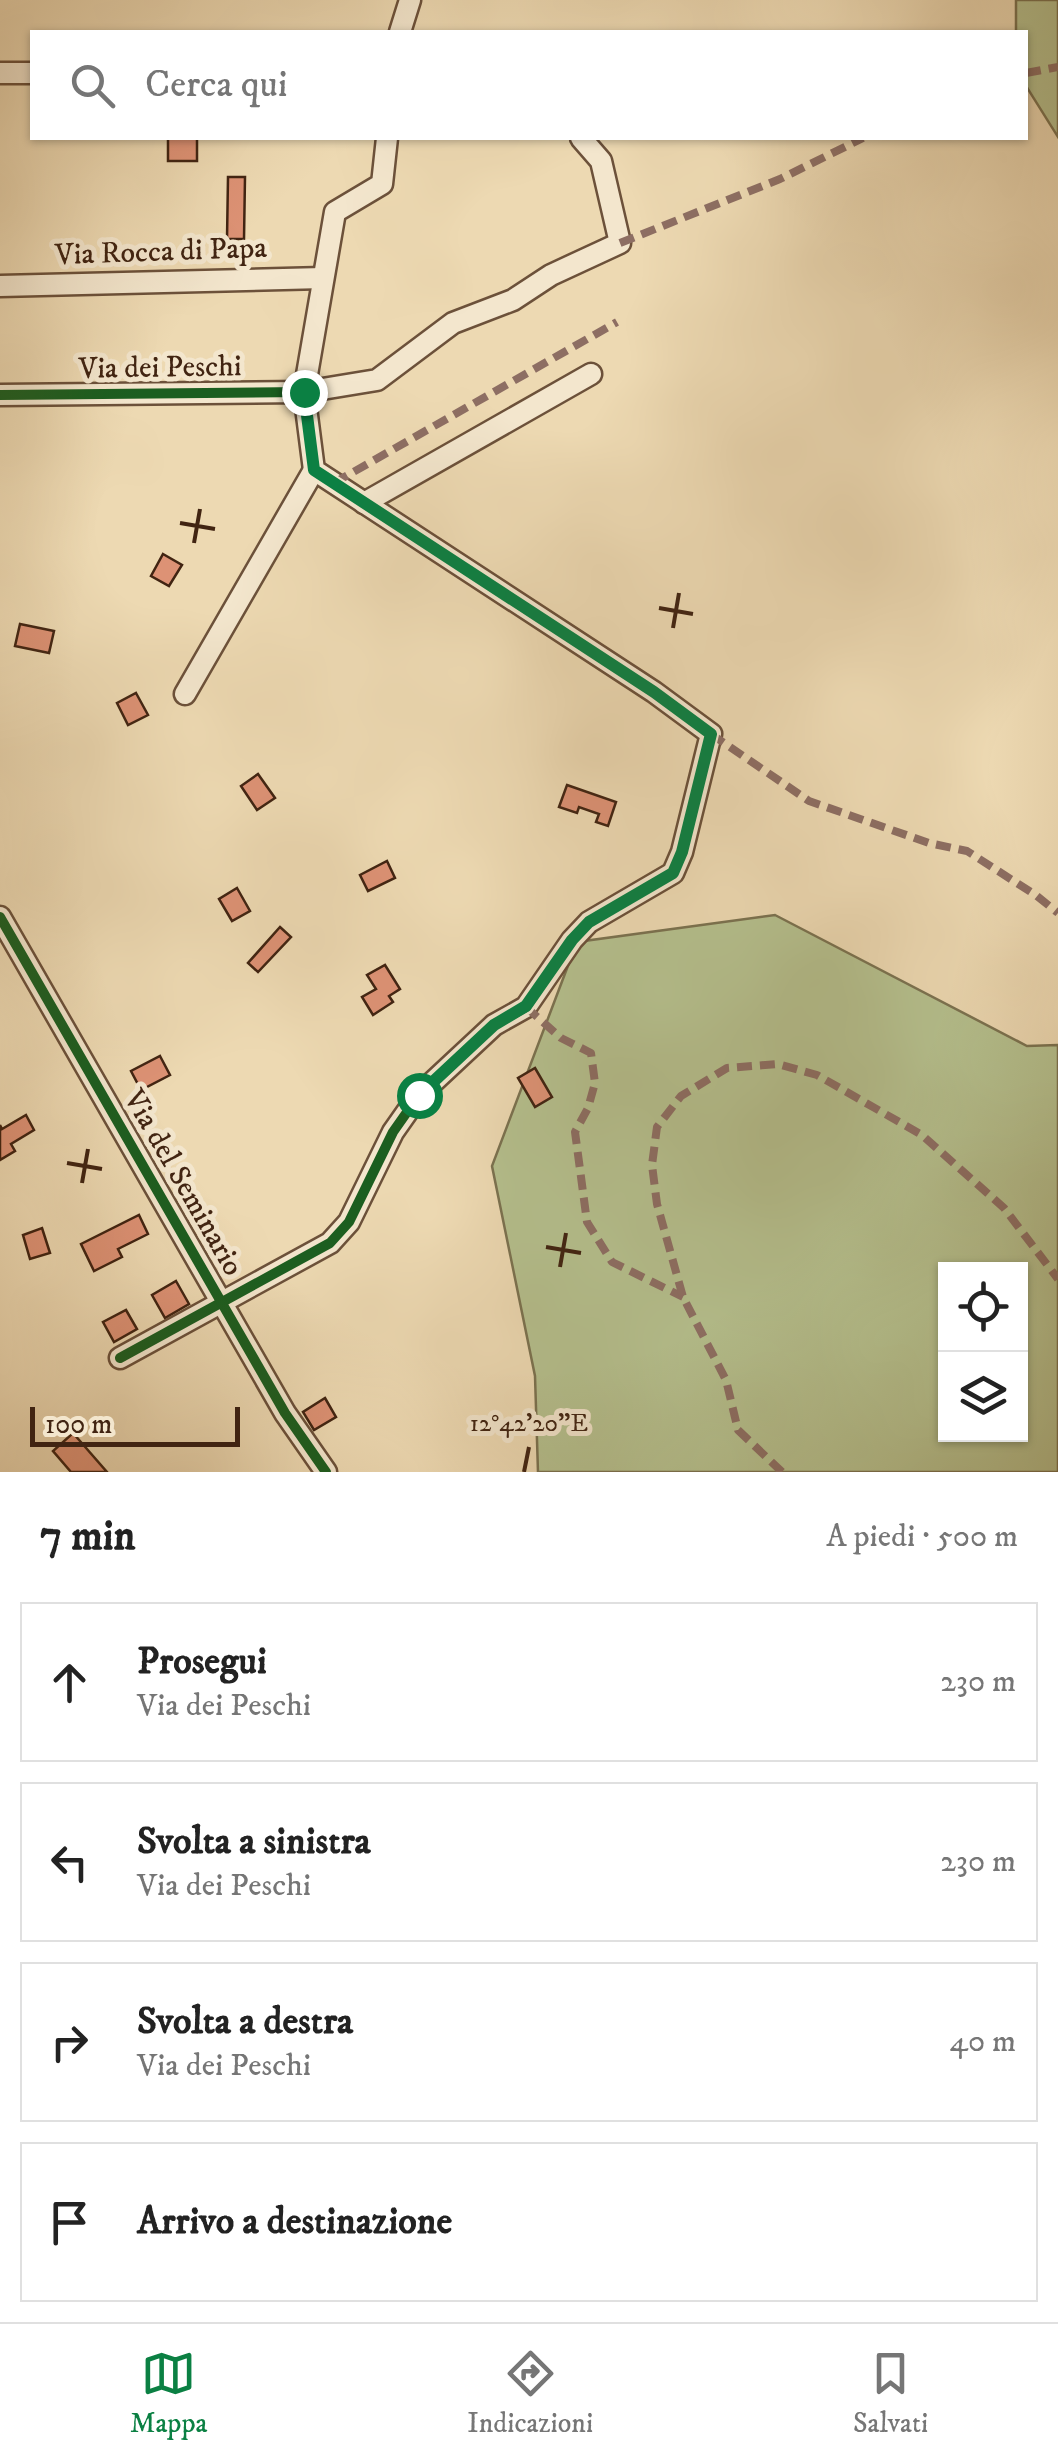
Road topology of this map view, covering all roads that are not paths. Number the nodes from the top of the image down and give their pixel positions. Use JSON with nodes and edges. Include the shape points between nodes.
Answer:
{"nodes":[{"id":1,"x":410,"y":0,"type":"edge"},
{"id":2,"x":401,"y":30,"type":"edge"},
{"id":3,"x":30,"y":73,"type":"edge"},
{"id":4,"x":0,"y":74,"type":"edge"},
{"id":5,"x":387,"y":140,"type":"edge"},
{"id":6,"x":583,"y":140,"type":"edge"},
{"id":7,"x":323,"y":278,"type":"junction"},
{"id":8,"x":0,"y":286,"type":"edge"},
{"id":9,"x":591,"y":374,"type":"dead end"},
{"id":10,"x":304,"y":392,"type":"junction"},
{"id":11,"x":0,"y":394,"type":"edge"},
{"id":12,"x":314,"y":470,"type":"junction"},
{"id":13,"x":364,"y":503,"type":"junction"},
{"id":14,"x":185,"y":694,"type":"dead end"},
{"id":15,"x":0,"y":916,"type":"edge"},
{"id":16,"x":222,"y":1302,"type":"junction"},
{"id":17,"x":120,"y":1358,"type":"dead end"},
{"id":18,"x":326,"y":1472,"type":"edge"}],
"edges":[{"from":1,"to":2,"type":"street"},
{"from":3,"to":4,"type":"street"},
{"from":5,"to":7,"type":"street","via":[[382,184],[335,212]]},
{"from":6,"to":10,"type":"street","name":"Via dei Peschi","via":[[601,161],[620,243],[513,300],[453,323],[377,380]]},
{"from":7,"to":8,"type":"street","name":"Via Rocca di Papa"},
{"from":7,"to":10,"type":"street"},
{"from":9,"to":13,"type":"street"},
{"from":10,"to":11,"type":"street","name":"Via dei Peschi"},
{"from":10,"to":12,"type":"street"},
{"from":12,"to":13,"type":"street"},
{"from":12,"to":14,"type":"street"},
{"from":13,"to":16,"type":"street","via":[[711,734],[673,873],[589,922],[526,1006],[494,1025],[419,1095],[349,1222],[330,1243]]},
{"from":15,"to":16,"type":"street","name":"Via del Seminario"},
{"from":16,"to":17,"type":"street"},
{"from":16,"to":18,"type":"street","name":"Via del Seminario"}]}
